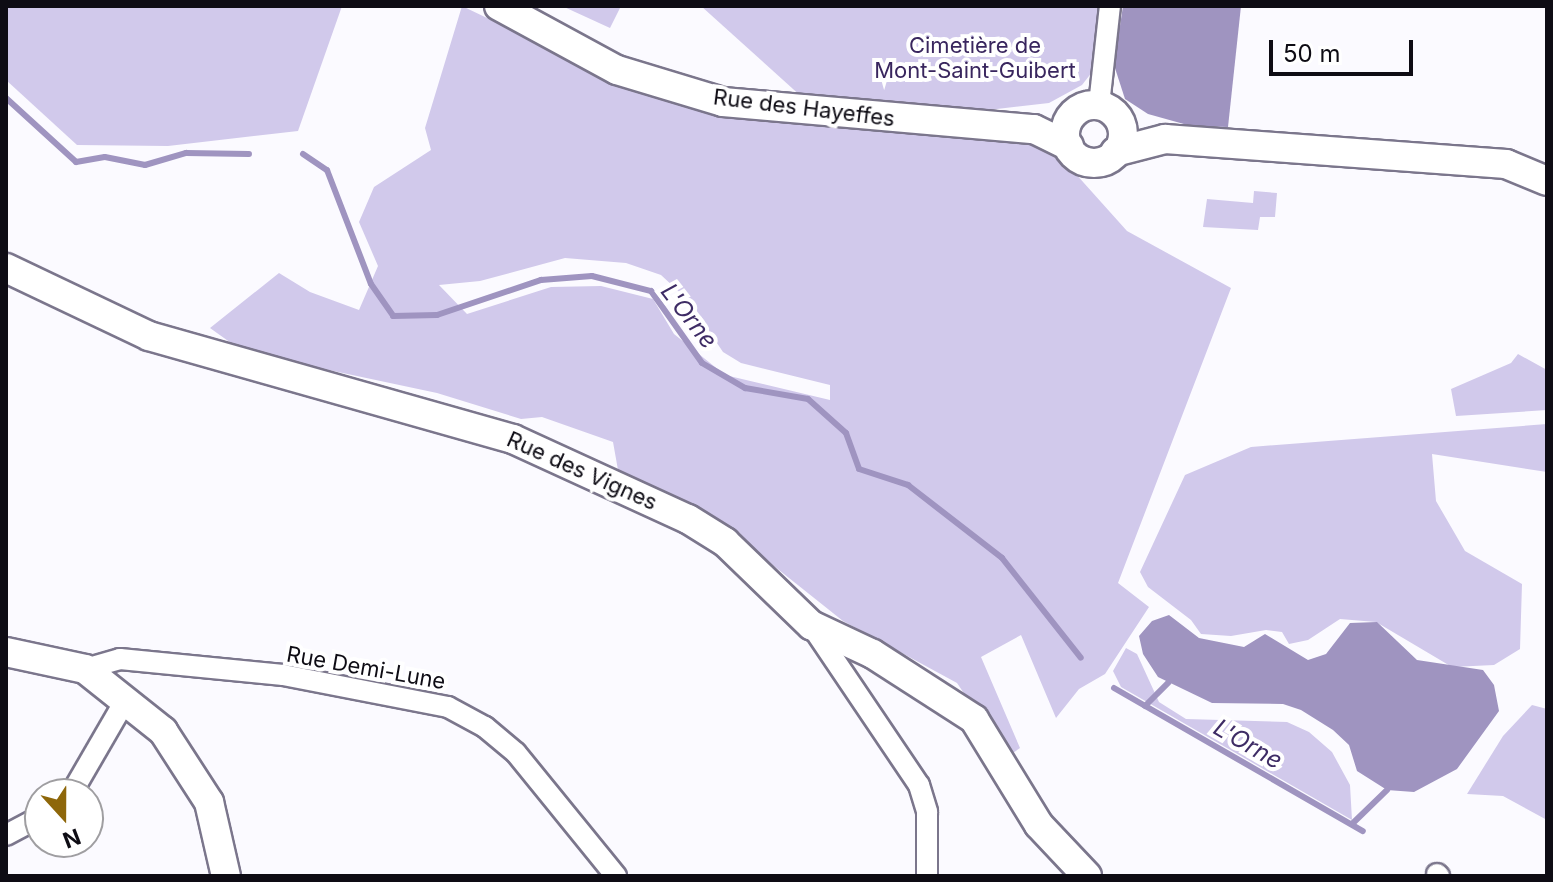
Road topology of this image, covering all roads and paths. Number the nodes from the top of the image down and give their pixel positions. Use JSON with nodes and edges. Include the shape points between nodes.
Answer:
{"nodes":[{"id":1,"x":499,"y":6,"type":"edge"},
{"id":2,"x":1110,"y":6,"type":"edge"},
{"id":3,"x":1108,"y":111,"type":"junction"},
{"id":4,"x":1069,"y":117,"type":"junction"},
{"id":5,"x":1034,"y":129,"type":"junction"},
{"id":6,"x":1165,"y":139,"type":"junction"},
{"id":7,"x":1069,"y":146,"type":"junction"},
{"id":8,"x":1115,"y":152,"type":"junction"},
{"id":9,"x":1547,"y":181,"type":"edge"},
{"id":10,"x":6,"y":268,"type":"edge"},
{"id":11,"x":811,"y":625,"type":"junction"},
{"id":12,"x":6,"y":652,"type":"edge"},
{"id":13,"x":85,"y":669,"type":"junction"},
{"id":14,"x":126,"y":699,"type":"junction"},
{"id":15,"x":80,"y":778,"type":"edge"},
{"id":16,"x":24,"y":825,"type":"edge"},
{"id":17,"x":6,"y":835,"type":"edge"},
{"id":18,"x":226,"y":876,"type":"edge"},
{"id":19,"x":616,"y":876,"type":"edge"},
{"id":20,"x":927,"y":876,"type":"edge"},
{"id":21,"x":1087,"y":876,"type":"edge"}],
"edges":[{"from":1,"to":5,"type":"street","name":"Rue des Hayeffes","via":[[617,70],[723,102]]},
{"from":2,"to":3,"type":"street"},
{"from":3,"to":4,"type":"street"},
{"from":3,"to":6,"type":"street"},
{"from":3,"to":8,"type":"street","via":[[1122,136]]},
{"from":4,"to":5,"type":"street","name":"Rue des Hayeffes"},
{"from":4,"to":7,"type":"street"},
{"from":5,"to":7,"type":"street","name":"Rue des Hayeffes"},
{"from":6,"to":8,"type":"street"},
{"from":6,"to":9,"type":"street","via":[[1506,164]]},
{"from":7,"to":8,"type":"street","via":[[1088,164]]},
{"from":10,"to":11,"type":"street","name":"Rue des Vignes","via":[[149,336],[513,439],[614,483],[725,542]]},
{"from":11,"to":20,"type":"street","name":"Rue des Vignes","via":[[919,785],[927,812]]},
{"from":11,"to":21,"type":"street","via":[[873,654],[974,719],[1039,825]]},
{"from":12,"to":13,"type":"street"},
{"from":13,"to":14,"type":"street"},
{"from":13,"to":19,"type":"street","name":"Rue Demi-Lune","via":[[120,659],[283,675],[448,707],[485,727],[516,753]]},
{"from":14,"to":15,"type":"street"},
{"from":14,"to":18,"type":"street","via":[[170,739],[204,792],[217,823]]},
{"from":16,"to":17,"type":"street"}]}
